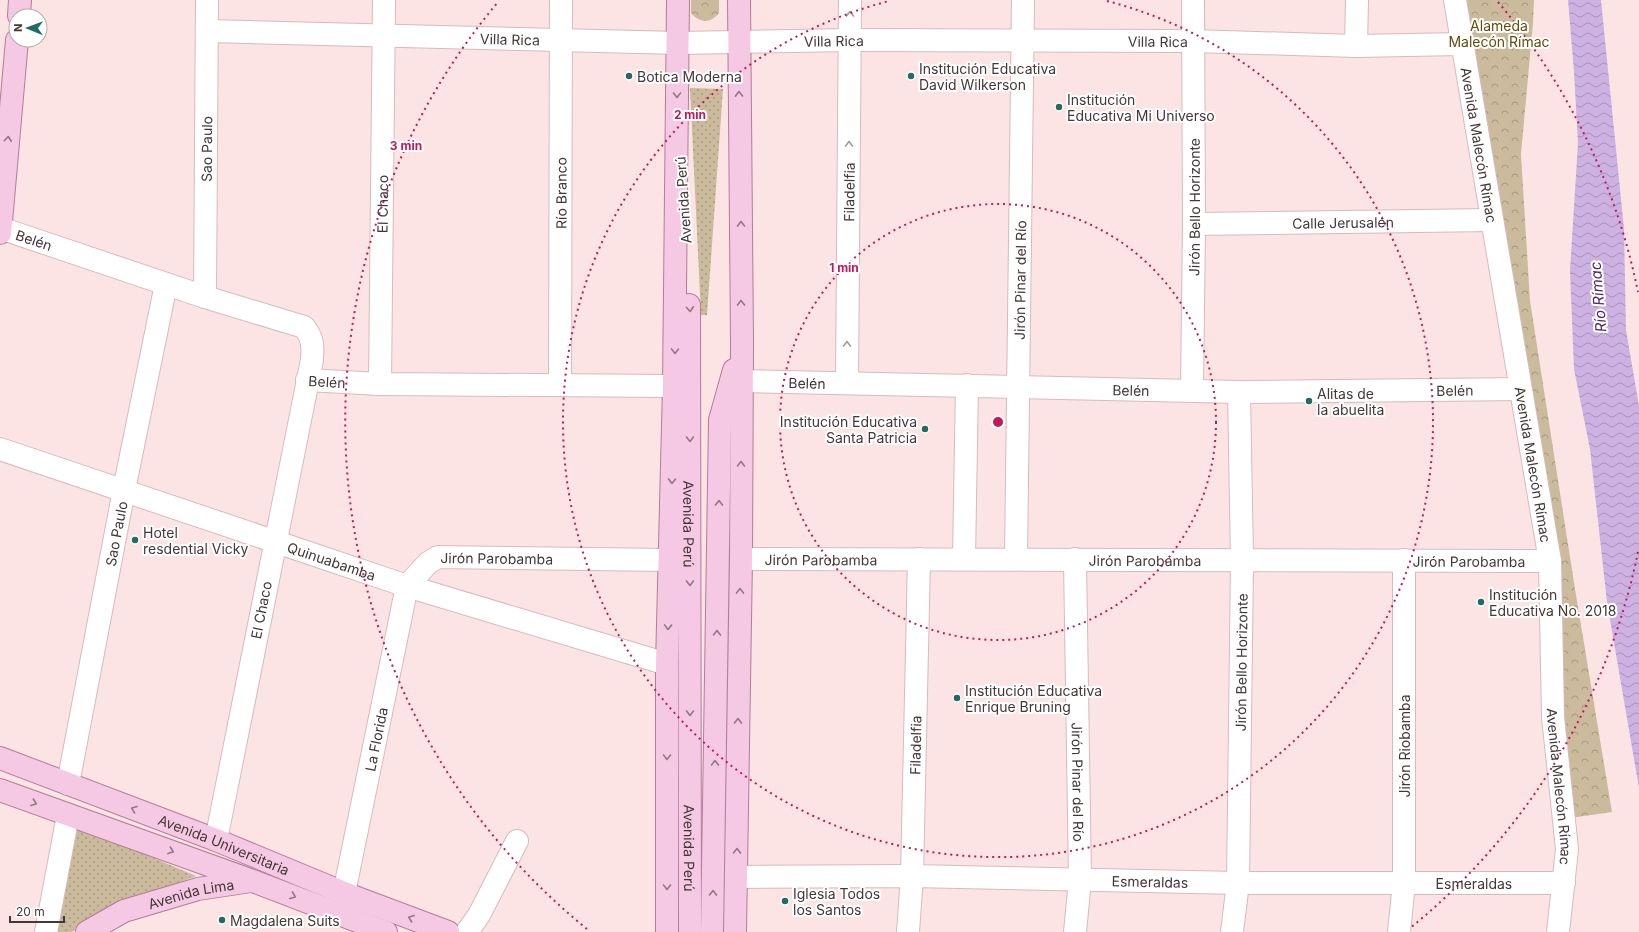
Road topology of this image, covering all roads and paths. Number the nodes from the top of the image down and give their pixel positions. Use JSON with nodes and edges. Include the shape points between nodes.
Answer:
{"nodes":[{"id":1,"x":207,"y":0,"type":"edge"},
{"id":2,"x":384,"y":0,"type":"edge"},
{"id":3,"x":561,"y":0,"type":"edge"},
{"id":4,"x":678,"y":0,"type":"edge"},
{"id":5,"x":739,"y":0,"type":"edge"},
{"id":6,"x":850,"y":0,"type":"edge"},
{"id":7,"x":1023,"y":0,"type":"edge"},
{"id":8,"x":1193,"y":0,"type":"edge"},
{"id":9,"x":1357,"y":0,"type":"edge"},
{"id":10,"x":1455,"y":0,"type":"edge"},
{"id":11,"x":207,"y":31,"type":"junction"},
{"id":12,"x":383,"y":36,"type":"junction"},
{"id":13,"x":562,"y":40,"type":"junction"},
{"id":14,"x":850,"y":40,"type":"junction"},
{"id":15,"x":739,"y":41,"type":"junction"},
{"id":16,"x":1193,"y":41,"type":"junction"},
{"id":17,"x":1022,"y":42,"type":"junction"},
{"id":18,"x":678,"y":43,"type":"junction"},
{"id":19,"x":1461,"y":44,"type":"junction"},
{"id":20,"x":1356,"y":46,"type":"junction"},
{"id":21,"x":16,"y":48,"type":"edge"},
{"id":22,"x":677,"y":116,"type":"junction"},
{"id":23,"x":1491,"y":220,"type":"junction"},
{"id":24,"x":1194,"y":224,"type":"junction"},
{"id":25,"x":0,"y":228,"type":"edge"},
{"id":26,"x":0,"y":233,"type":"edge"},
{"id":27,"x":166,"y":284,"type":"junction"},
{"id":28,"x":205,"y":297,"type":"junction"},
{"id":29,"x":742,"y":342,"type":"junction"},
{"id":30,"x":307,"y":380,"type":"junction"},
{"id":31,"x":741,"y":381,"type":"junction"},
{"id":32,"x":847,"y":383,"type":"junction"},
{"id":33,"x":380,"y":384,"type":"junction"},
{"id":34,"x":560,"y":385,"type":"junction"},
{"id":35,"x":967,"y":385,"type":"junction"},
{"id":36,"x":674,"y":386,"type":"junction"},
{"id":37,"x":1018,"y":386,"type":"junction"},
{"id":38,"x":1520,"y":389,"type":"junction"},
{"id":39,"x":1192,"y":390,"type":"junction"},
{"id":40,"x":1239,"y":392,"type":"junction"},
{"id":41,"x":0,"y":449,"type":"edge"},
{"id":42,"x":124,"y":490,"type":"junction"},
{"id":43,"x":274,"y":542,"type":"junction"},
{"id":44,"x":740,"y":559,"type":"junction"},
{"id":45,"x":919,"y":559,"type":"junction"},
{"id":46,"x":964,"y":559,"type":"junction"},
{"id":47,"x":1016,"y":559,"type":"junction"},
{"id":48,"x":1074,"y":559,"type":"junction"},
{"id":49,"x":670,"y":560,"type":"junction"},
{"id":50,"x":1242,"y":560,"type":"junction"},
{"id":51,"x":1404,"y":560,"type":"junction"},
{"id":52,"x":1550,"y":561,"type":"junction"},
{"id":53,"x":407,"y":586,"type":"junction"},
{"id":54,"x":667,"y":664,"type":"junction"},
{"id":55,"x":0,"y":758,"type":"edge"},
{"id":56,"x":68,"y":784,"type":"junction"},
{"id":57,"x":0,"y":790,"type":"edge"},
{"id":58,"x":68,"y":815,"type":"junction"},
{"id":59,"x":216,"y":840,"type":"junction"},
{"id":60,"x":517,"y":841,"type":"dead end"},
{"id":61,"x":912,"y":876,"type":"junction"},
{"id":62,"x":736,"y":877,"type":"junction"},
{"id":63,"x":1080,"y":880,"type":"junction"},
{"id":64,"x":253,"y":881,"type":"junction"},
{"id":65,"x":1238,"y":883,"type":"junction"},
{"id":66,"x":1564,"y":883,"type":"junction"},
{"id":67,"x":1404,"y":884,"type":"junction"},
{"id":68,"x":344,"y":893,"type":"junction"},
{"id":69,"x":46,"y":932,"type":"edge"},
{"id":70,"x":87,"y":932,"type":"edge"},
{"id":71,"x":386,"y":932,"type":"edge"},
{"id":72,"x":448,"y":932,"type":"edge"},
{"id":73,"x":467,"y":932,"type":"edge"},
{"id":74,"x":667,"y":932,"type":"edge"},
{"id":75,"x":690,"y":932,"type":"edge"},
{"id":76,"x":712,"y":932,"type":"edge"},
{"id":77,"x":735,"y":932,"type":"edge"},
{"id":78,"x":908,"y":932,"type":"edge"},
{"id":79,"x":1075,"y":932,"type":"edge"},
{"id":80,"x":1232,"y":932,"type":"edge"},
{"id":81,"x":1399,"y":932,"type":"edge"},
{"id":82,"x":1558,"y":932,"type":"edge"}],
"edges":[{"from":1,"to":11,"type":"street","name":"Sao Paulo"},
{"from":2,"to":12,"type":"street","name":"El Chaco"},
{"from":3,"to":13,"type":"street","name":"Río Branco"},
{"from":4,"to":18,"type":"main road","name":"Avenida Perú"},
{"from":5,"to":15,"type":"main road","name":"Avenida Perú"},
{"from":14,"to":6,"type":"street","name":"Filadelfia","one_way":true},
{"from":7,"to":17,"type":"street","name":"Jirón Pinar del Río"},
{"from":8,"to":16,"type":"street","name":"Jirón Bello Horizonte"},
{"from":9,"to":20,"type":"street"},
{"from":10,"to":19,"type":"street","name":"Avenida Malecón Rímac"},
{"from":11,"to":12,"type":"street","name":"Villa Rica"},
{"from":11,"to":28,"type":"street","name":"Sao Paulo"},
{"from":12,"to":13,"type":"street","name":"Villa Rica"},
{"from":12,"to":33,"type":"street","name":"El Chaco"},
{"from":13,"to":18,"type":"street","name":"Villa Rica"},
{"from":13,"to":34,"type":"street","name":"Río Branco"},
{"from":14,"to":15,"type":"street","name":"Villa Rica"},
{"from":14,"to":17,"type":"street","name":"Villa Rica"},
{"from":32,"to":14,"type":"street","name":"Filadelfia","one_way":true},
{"from":15,"to":18,"type":"street","name":"Villa Rica"},
{"from":29,"to":15,"type":"main road","name":"Avenida Perú","one_way":true},
{"from":16,"to":17,"type":"street","name":"Villa Rica"},
{"from":16,"to":20,"type":"street","name":"Villa Rica"},
{"from":16,"to":24,"type":"street","name":"Jirón Bello Horizonte"},
{"from":17,"to":37,"type":"street","name":"Jirón Pinar del Río"},
{"from":18,"to":22,"type":"main road","name":"Avenida Perú","one_way":true},
{"from":19,"to":20,"type":"street","name":"Villa Rica"},
{"from":19,"to":23,"type":"street","name":"Avenida Malecón Rímac"},
{"from":25,"to":21,"type":"main road","one_way":true},
{"from":22,"to":36,"type":"main road","name":"Avenida Perú","one_way":true},
{"from":22,"to":75,"type":"main road","name":"Avenida Perú","one_way":true,"via":[[690,317]]},
{"from":23,"to":24,"type":"street","name":"Calle Jerusalén"},
{"from":23,"to":38,"type":"street","name":"Avenida Malecón Rímac"},
{"from":24,"to":39,"type":"street","name":"Jirón Bello Horizonte"},
{"from":25,"to":26,"type":"main road"},
{"from":25,"to":27,"type":"street","name":"Belén"},
{"from":27,"to":28,"type":"street","name":"Belén"},
{"from":27,"to":42,"type":"street","name":"Sao Paulo"},
{"from":28,"to":30,"type":"street","name":"Belén","via":[[304,327],[310,334],[313,344]]},
{"from":29,"to":31,"type":"main road","name":"Avenida Perú"},
{"from":76,"to":29,"type":"main road","name":"Avenida Perú","one_way":true,"via":[[720,420]]},
{"from":30,"to":33,"type":"street","name":"Belén"},
{"from":30,"to":43,"type":"street","name":"El Chaco"},
{"from":31,"to":32,"type":"street","name":"Belén"},
{"from":44,"to":31,"type":"main road","name":"Avenida Perú","one_way":true},
{"from":32,"to":35,"type":"street","name":"Belén"},
{"from":33,"to":34,"type":"street","name":"Belén"},
{"from":34,"to":36,"type":"street","name":"Belén"},
{"from":35,"to":37,"type":"street","name":"Belén"},
{"from":35,"to":46,"type":"street"},
{"from":36,"to":49,"type":"main road","name":"Avenida Perú","one_way":true},
{"from":37,"to":39,"type":"street","name":"Belén"},
{"from":37,"to":47,"type":"street","name":"Jirón Pinar del Río"},
{"from":38,"to":40,"type":"street","name":"Belén"},
{"from":38,"to":52,"type":"street","name":"Avenida Malecón Rímac"},
{"from":39,"to":40,"type":"street","name":"Belén"},
{"from":40,"to":50,"type":"street","name":"Jirón Bello Horizonte"},
{"from":41,"to":42,"type":"street","name":"Quinuabamba"},
{"from":42,"to":43,"type":"street","name":"Quinuabamba"},
{"from":42,"to":56,"type":"street","name":"Sao Paulo"},
{"from":43,"to":53,"type":"street","name":"Quinuabamba"},
{"from":43,"to":59,"type":"street","name":"El Chaco"},
{"from":44,"to":45,"type":"street","name":"Jirón Parobamba"},
{"from":62,"to":44,"type":"main road","name":"Avenida Perú","one_way":true},
{"from":45,"to":46,"type":"street","name":"Jirón Parobamba"},
{"from":45,"to":61,"type":"street","name":"Filadelfia"},
{"from":46,"to":47,"type":"street","name":"Jirón Parobamba"},
{"from":47,"to":48,"type":"street","name":"Jirón Parobamba"},
{"from":48,"to":50,"type":"street","name":"Jirón Parobamba"},
{"from":48,"to":63,"type":"street","name":"Jirón Pinar del Río"},
{"from":49,"to":53,"type":"street","name":"Jirón Parobamba","via":[[438,557],[428,563]]},
{"from":49,"to":54,"type":"main road","name":"Avenida Perú","one_way":true},
{"from":50,"to":51,"type":"street","name":"Jirón Parobamba"},
{"from":50,"to":65,"type":"street","name":"Jirón Bello Horizonte"},
{"from":51,"to":52,"type":"street","name":"Jirón Parobamba"},
{"from":51,"to":67,"type":"street","name":"Jirón Riobamba"},
{"from":52,"to":66,"type":"street","name":"Avenida Malecón Rímac","via":[[1553,717],[1567,849]]},
{"from":53,"to":54,"type":"street","name":"Quinuabamba"},
{"from":53,"to":68,"type":"street","name":"La Florida"},
{"from":54,"to":74,"type":"main road","name":"Avenida Perú","one_way":true},
{"from":55,"to":56,"type":"main road","name":"Avenida Universitaria"},
{"from":59,"to":56,"type":"main road","name":"Avenida Universitaria","one_way":true},
{"from":57,"to":58,"type":"main road","name":"Avenida Universitaria","one_way":true},
{"from":58,"to":64,"type":"main road","name":"Avenida Universitaria","one_way":true},
{"from":58,"to":69,"type":"street"},
{"from":59,"to":68,"type":"main road","name":"Avenida Universitaria"},
{"from":60,"to":73,"type":"street","via":[[479,915]]},
{"from":61,"to":62,"type":"street","name":"Esmeraldas"},
{"from":61,"to":63,"type":"street","name":"Esmeraldas"},
{"from":61,"to":78,"type":"street","name":"Filadelfia"},
{"from":62,"to":77,"type":"main road","name":"Avenida Perú"},
{"from":63,"to":65,"type":"street","name":"Esmeraldas"},
{"from":63,"to":79,"type":"street","name":"Jirón Pinar del Río"},
{"from":64,"to":70,"type":"main road","name":"Avenida Lima","via":[[198,889],[124,911]]},
{"from":64,"to":71,"type":"main road","name":"Avenida Universitaria","one_way":true},
{"from":65,"to":67,"type":"street","name":"Esmeraldas"},
{"from":65,"to":80,"type":"street","name":"Jirón Bello Horizonte"},
{"from":66,"to":67,"type":"street","name":"Esmeraldas"},
{"from":66,"to":82,"type":"street","name":"Avenida Malecón Rímac"},
{"from":67,"to":81,"type":"street","name":"Jirón Riobamba"},
{"from":72,"to":68,"type":"main road","name":"Avenida Universitaria","one_way":true}]}
